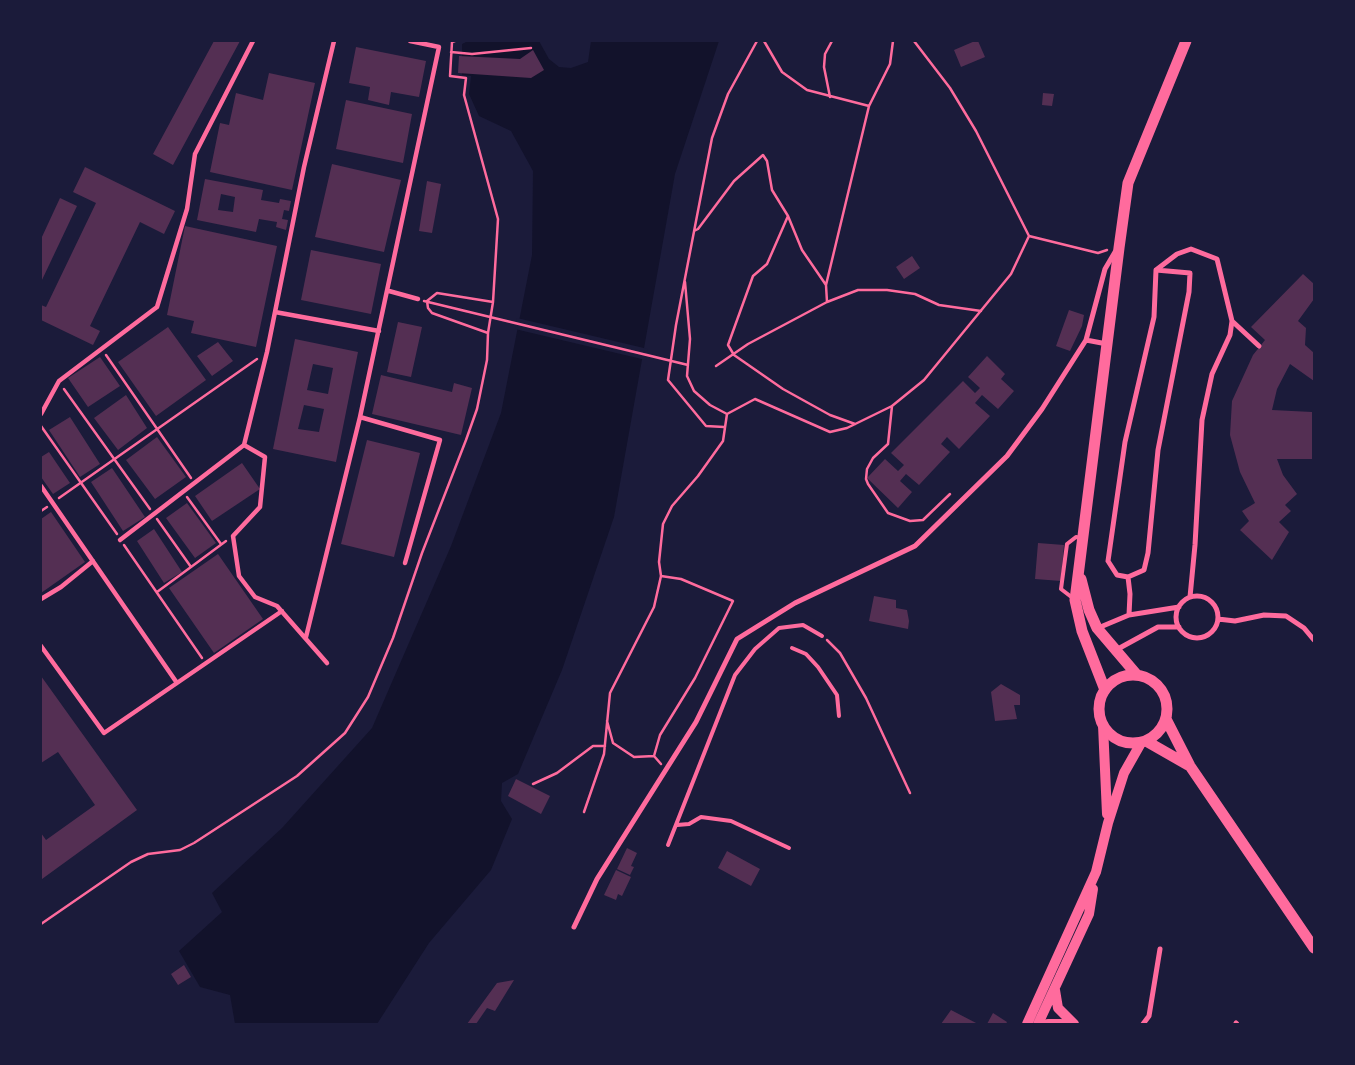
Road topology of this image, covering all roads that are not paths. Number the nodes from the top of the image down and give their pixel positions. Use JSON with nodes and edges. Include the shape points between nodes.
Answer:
{"nodes":[{"id":1,"x":253,"y":41,"type":"edge"},
{"id":2,"x":334,"y":41,"type":"edge"},
{"id":3,"x":410,"y":41,"type":"edge"},
{"id":4,"x":1186,"y":41,"type":"edge"},
{"id":5,"x":1118,"y":248,"type":"junction"},
{"id":6,"x":1156,"y":270,"type":"junction"},
{"id":7,"x":389,"y":291,"type":"junction"},
{"id":8,"x":418,"y":299,"type":"dead end"},
{"id":9,"x":275,"y":312,"type":"junction"},
{"id":10,"x":1232,"y":321,"type":"junction"},
{"id":11,"x":379,"y":331,"type":"junction"},
{"id":12,"x":1086,"y":340,"type":"junction"},
{"id":13,"x":1107,"y":344,"type":"junction"},
{"id":14,"x":1259,"y":346,"type":"dead end"},
{"id":15,"x":41,"y":414,"type":"edge"},
{"id":16,"x":360,"y":418,"type":"junction"},
{"id":17,"x":244,"y":446,"type":"junction"},
{"id":18,"x":41,"y":486,"type":"edge"},
{"id":19,"x":1083,"y":538,"type":"junction"},
{"id":20,"x":120,"y":540,"type":"dead end"},
{"id":21,"x":93,"y":561,"type":"junction"},
{"id":22,"x":405,"y":563,"type":"dead end"},
{"id":23,"x":1080,"y":574,"type":"junction"},
{"id":24,"x":1128,"y":577,"type":"junction"},
{"id":25,"x":1190,"y":597,"type":"junction"},
{"id":26,"x":41,"y":599,"type":"edge"},
{"id":27,"x":1075,"y":600,"type":"junction"},
{"id":28,"x":1179,"y":607,"type":"junction"},
{"id":29,"x":282,"y":611,"type":"junction"},
{"id":30,"x":1128,"y":615,"type":"junction"},
{"id":31,"x":1218,"y":619,"type":"junction"},
{"id":32,"x":1179,"y":627,"type":"junction"},
{"id":33,"x":1097,"y":628,"type":"junction"},
{"id":34,"x":822,"y":636,"type":"road end"},
{"id":35,"x":306,"y":637,"type":"junction"},
{"id":36,"x":1314,"y":640,"type":"edge"},
{"id":37,"x":41,"y":646,"type":"edge"},
{"id":38,"x":792,"y":648,"type":"dead end"},
{"id":39,"x":1116,"y":650,"type":"junction"},
{"id":40,"x":327,"y":662,"type":"dead end"},
{"id":41,"x":1137,"y":675,"type":"junction"},
{"id":42,"x":177,"y":683,"type":"junction"},
{"id":43,"x":1105,"y":690,"type":"junction"},
{"id":44,"x":839,"y":716,"type":"dead end"},
{"id":45,"x":1166,"y":719,"type":"junction"},
{"id":46,"x":1103,"y":725,"type":"junction"},
{"id":47,"x":1144,"y":742,"type":"junction"},
{"id":48,"x":1190,"y":766,"type":"junction"},
{"id":49,"x":1108,"y":823,"type":"junction"},
{"id":50,"x":677,"y":825,"type":"junction"},
{"id":51,"x":668,"y":845,"type":"dead end"},
{"id":52,"x":789,"y":848,"type":"dead end"},
{"id":53,"x":1096,"y":872,"type":"junction"},
{"id":54,"x":574,"y":927,"type":"dead end"},
{"id":55,"x":1314,"y":948,"type":"edge"},
{"id":56,"x":1160,"y":949,"type":"dead end"},
{"id":57,"x":1055,"y":988,"type":"junction"},
{"id":58,"x":1027,"y":1024,"type":"edge"},
{"id":59,"x":1038,"y":1024,"type":"edge"},
{"id":60,"x":1048,"y":1024,"type":"edge"},
{"id":61,"x":1061,"y":1024,"type":"edge"},
{"id":62,"x":1074,"y":1024,"type":"edge"},
{"id":63,"x":1143,"y":1024,"type":"edge"}],
"edges":[{"from":1,"to":15,"type":"street","via":[[195,154],[187,208],[157,307],[59,381]]},
{"from":2,"to":9,"type":"street","via":[[304,167]]},
{"from":3,"to":7,"type":"street","via":[[439,47]]},
{"from":4,"to":5,"type":"main road","via":[[1128,184]]},
{"from":5,"to":12,"type":"street","via":[[1105,269]]},
{"from":5,"to":13,"type":"main road"},
{"from":6,"to":10,"type":"street","via":[[1177,254],[1191,249],[1216,259]]},
{"from":6,"to":24,"type":"street","via":[[1154,317],[1125,442],[1108,561],[1117,575]]},
{"from":6,"to":24,"type":"street","via":[[1190,274],[1189,292],[1158,450],[1146,562],[1144,570]]},
{"from":7,"to":8,"type":"street"},
{"from":7,"to":11,"type":"street"},
{"from":9,"to":11,"type":"street"},
{"from":9,"to":17,"type":"street"},
{"from":10,"to":14,"type":"street"},
{"from":10,"to":25,"type":"street","via":[[1230,335],[1212,374],[1202,420]]},
{"from":11,"to":16,"type":"street"},
{"from":12,"to":13,"type":"street"},
{"from":12,"to":54,"type":"street","via":[[1007,456],[915,546],[794,603],[738,639],[696,722],[597,879]]},
{"from":13,"to":19,"type":"main road"},
{"from":16,"to":22,"type":"street","via":[[440,440]]},
{"from":16,"to":35,"type":"street"},
{"from":17,"to":20,"type":"street"},
{"from":17,"to":29,"type":"street","via":[[265,457],[260,507],[233,536],[239,576],[255,597]]},
{"from":18,"to":21,"type":"street"},
{"from":19,"to":23,"type":"main road"},
{"from":19,"to":27,"type":"lane","via":[[1076,537],[1067,544],[1062,589]]},
{"from":21,"to":26,"type":"street"},
{"from":21,"to":42,"type":"street"},
{"from":23,"to":27,"type":"main road"},
{"from":23,"to":33,"type":"main road"},
{"from":24,"to":30,"type":"street"},
{"from":25,"to":28,"type":"street"},
{"from":25,"to":31,"type":"street","via":[[1210,600],[1215,605]]},
{"from":27,"to":43,"type":"main road","via":[[1082,631]]},
{"from":28,"to":30,"type":"street"},
{"from":28,"to":32,"type":"street","via":[[1176,620]]},
{"from":29,"to":35,"type":"street"},
{"from":29,"to":42,"type":"street"},
{"from":30,"to":33,"type":"street"},
{"from":31,"to":32,"type":"street","via":[[1213,631],[1201,638],[1188,636]]},
{"from":31,"to":36,"type":"street","via":[[1235,621],[1264,615],[1286,616],[1304,628]]},
{"from":32,"to":39,"type":"street","via":[[1158,627]]},
{"from":33,"to":39,"type":"main road"},
{"from":34,"to":50,"type":"lane","via":[[803,625],[779,628],[750,655],[735,675]]},
{"from":35,"to":40,"type":"street"},
{"from":37,"to":42,"type":"street","via":[[104,733]]},
{"from":38,"to":44,"type":"lane","via":[[806,654],[818,667],[837,695]]},
{"from":39,"to":41,"type":"main road"},
{"from":41,"to":43,"type":"main road","via":[[1119,678]]},
{"from":41,"to":45,"type":"main road","via":[[1162,690],[1166,699]]},
{"from":43,"to":46,"type":"main road","via":[[1099,707]]},
{"from":45,"to":47,"type":"main road","via":[[1158,732]]},
{"from":45,"to":48,"type":"main road"},
{"from":46,"to":47,"type":"main road","via":[[1123,742]]},
{"from":46,"to":49,"type":"main road"},
{"from":47,"to":48,"type":"main road"},
{"from":47,"to":49,"type":"main road","via":[[1124,773]]},
{"from":48,"to":55,"type":"main road"},
{"from":49,"to":53,"type":"main road"},
{"from":50,"to":51,"type":"lane"},
{"from":50,"to":52,"type":"lane","via":[[688,824],[701,817],[732,821]]},
{"from":53,"to":57,"type":"main road","via":[[1089,914]]},
{"from":53,"to":58,"type":"main road"},
{"from":56,"to":63,"type":"street","via":[[1149,1016]]},
{"from":57,"to":59,"type":"main road"},
{"from":57,"to":62,"type":"main road","via":[[1058,1008]]},
{"from":60,"to":61,"type":"main road"}]}
